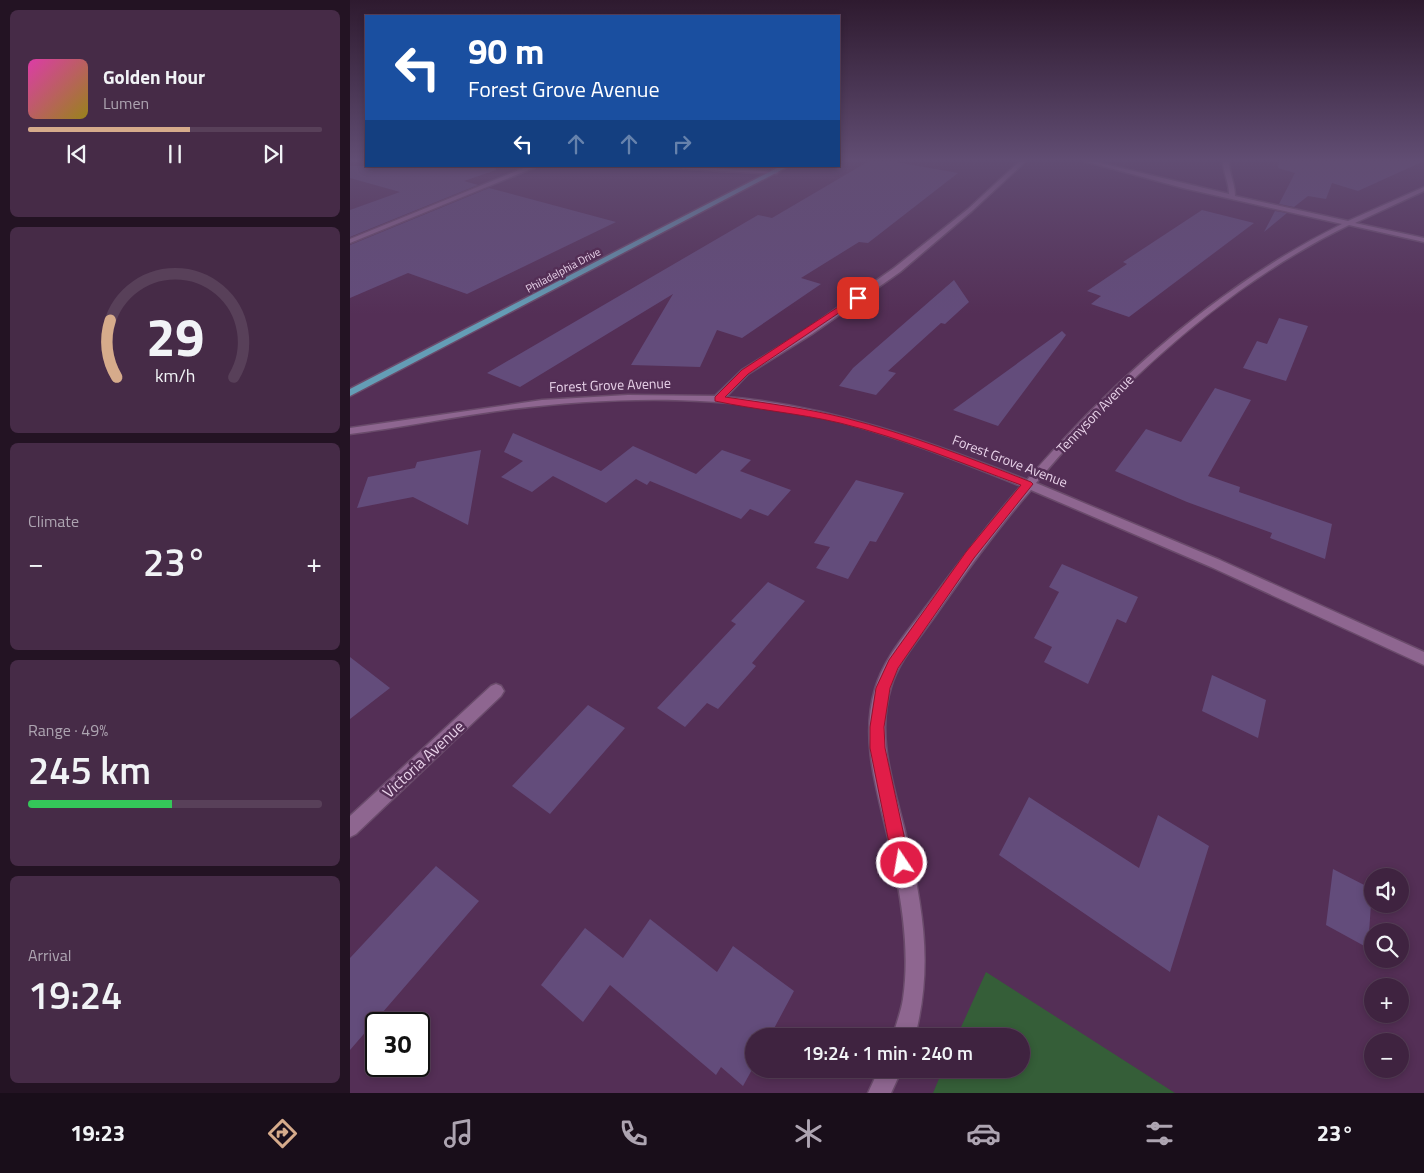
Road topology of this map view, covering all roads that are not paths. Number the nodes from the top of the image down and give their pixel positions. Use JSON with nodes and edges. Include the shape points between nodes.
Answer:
{"nodes":[{"id":1,"x":422,"y":212,"type":"edge"},
{"id":2,"x":699,"y":212,"type":"edge"},
{"id":3,"x":968,"y":212,"type":"edge"},
{"id":4,"x":1296,"y":212,"type":"edge"},
{"id":5,"x":1373,"y":212,"type":"edge"},
{"id":6,"x":1347,"y":224,"type":"junction"},
{"id":7,"x":1424,"y":240,"type":"edge"},
{"id":8,"x":350,"y":241,"type":"edge"},
{"id":9,"x":350,"y":393,"type":"edge"},
{"id":10,"x":718,"y":399,"type":"junction"},
{"id":11,"x":350,"y":431,"type":"edge"},
{"id":12,"x":1028,"y":484,"type":"junction"},
{"id":13,"x":1424,"y":659,"type":"edge"},
{"id":14,"x":496,"y":690,"type":"dead end"},
{"id":15,"x":350,"y":828,"type":"edge"},
{"id":16,"x":906,"y":1028,"type":"edge"},
{"id":17,"x":886,"y":1078,"type":"edge"},
{"id":18,"x":879,"y":1093,"type":"edge"}],
"edges":[{"from":1,"to":8,"type":"street"},
{"from":2,"to":9,"type":"main road","name":"Philadelphia Drive"},
{"from":3,"to":10,"type":"street","via":[[897,270],[745,372]]},
{"from":4,"to":6,"type":"street"},
{"from":5,"to":6,"type":"street","name":"Tennyson Avenue"},
{"from":6,"to":7,"type":"street"},
{"from":6,"to":12,"type":"street","name":"Tennyson Avenue","via":[[1270,267],[1186,328],[1132,375]]},
{"from":10,"to":11,"type":"street","name":"Forest Grove Avenue","via":[[630,398],[551,402]]},
{"from":10,"to":12,"type":"street","name":"Forest Grove Avenue","via":[[843,420],[924,445]]},
{"from":12,"to":13,"type":"street","name":"Forest Grove Avenue","via":[[1181,546]]},
{"from":12,"to":16,"type":"street","name":"Tennyson Avenue","via":[[970,555],[893,664],[883,688],[877,727],[878,748],[910,901],[915,949],[914,998]]},
{"from":14,"to":15,"type":"street","name":"Victoria Avenue"},
{"from":17,"to":18,"type":"street"}]}
